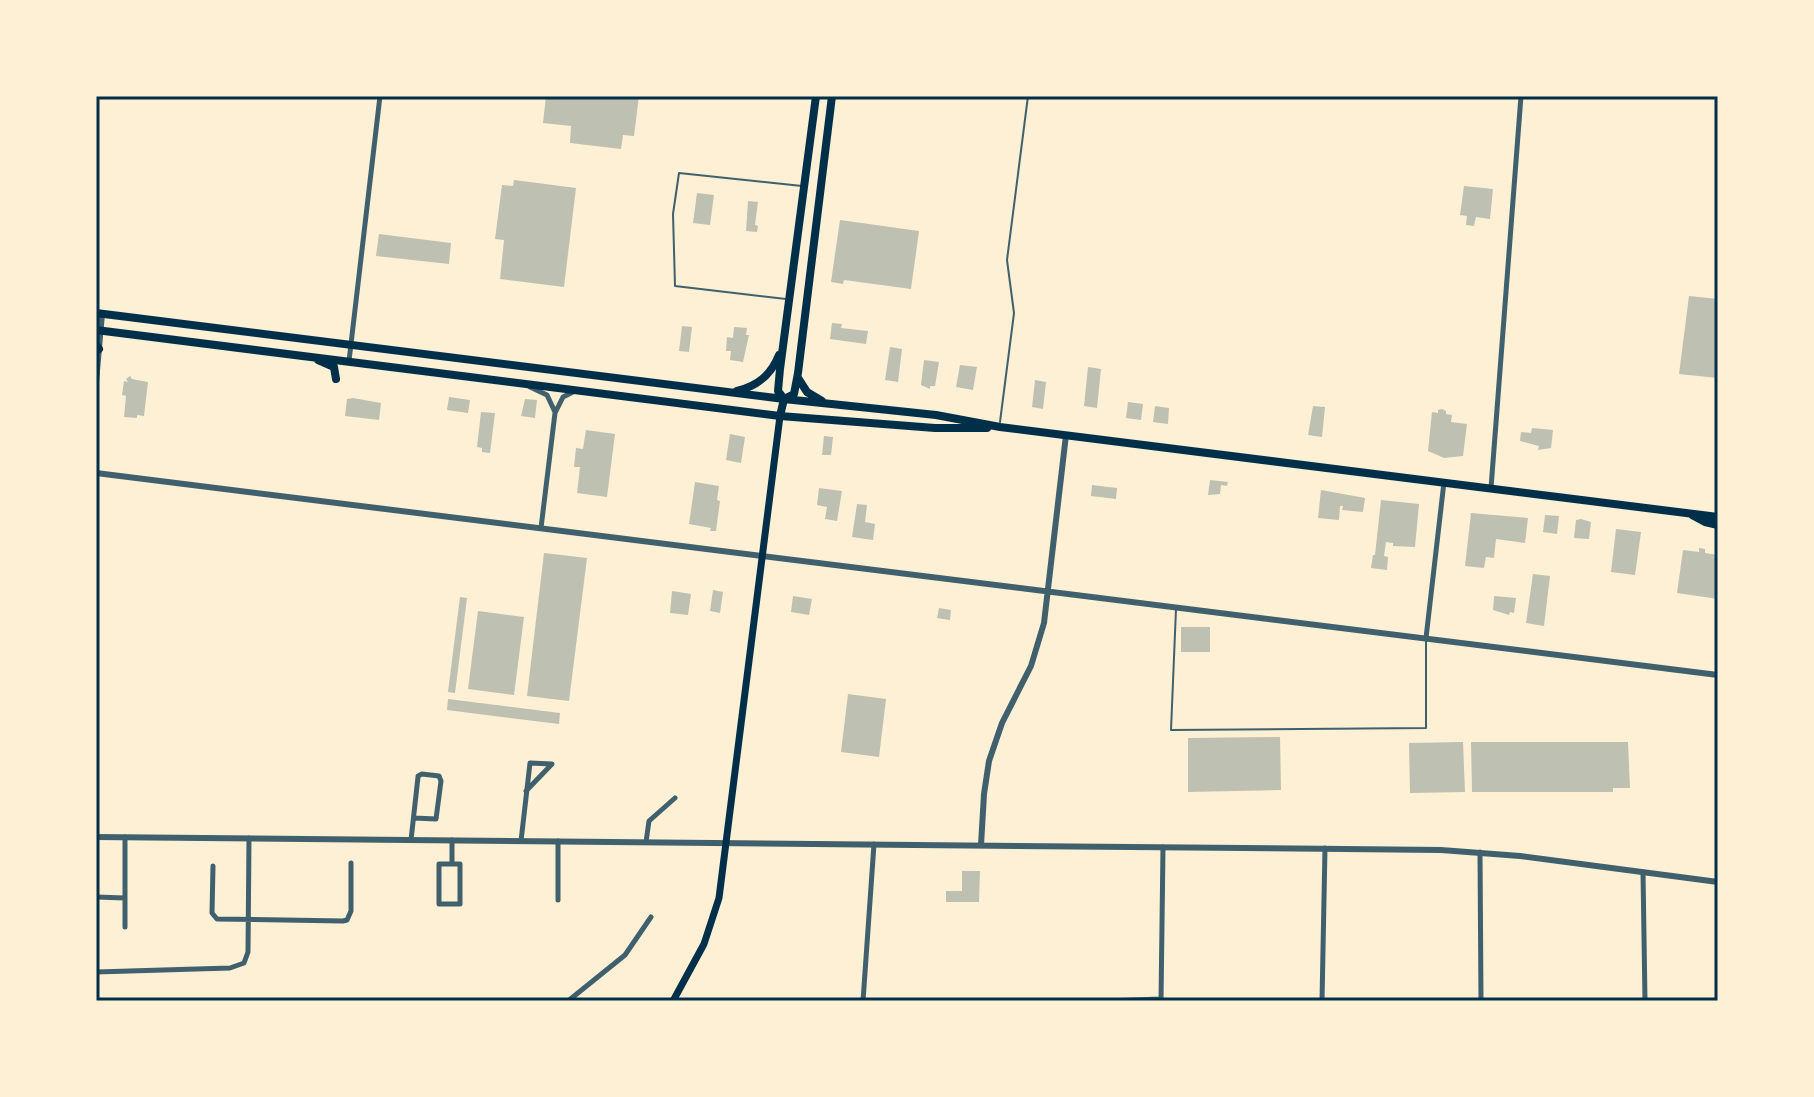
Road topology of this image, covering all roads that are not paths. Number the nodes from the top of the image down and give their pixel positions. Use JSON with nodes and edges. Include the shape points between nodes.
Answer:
{"nodes":[{"id":1,"x":380,"y":96,"type":"edge"},
{"id":2,"x":816,"y":96,"type":"edge"},
{"id":3,"x":832,"y":96,"type":"edge"},
{"id":4,"x":1028,"y":96,"type":"edge"},
{"id":5,"x":1521,"y":96,"type":"edge"},
{"id":6,"x":805,"y":186,"type":"junction"},
{"id":7,"x":789,"y":299,"type":"junction"},
{"id":8,"x":99,"y":314,"type":"edge"},
{"id":9,"x":98,"y":330,"type":"edge"},
{"id":10,"x":783,"y":343,"type":"junction"},
{"id":11,"x":351,"y":346,"type":"junction"},
{"id":12,"x":98,"y":347,"type":"edge"},
{"id":13,"x":310,"y":356,"type":"junction"},
{"id":14,"x":349,"y":361,"type":"junction"},
{"id":15,"x":798,"y":373,"type":"junction"},
{"id":16,"x":336,"y":379,"type":"dead end"},
{"id":17,"x":96,"y":382,"type":"edge"},
{"id":18,"x":520,"y":383,"type":"junction"},
{"id":19,"x":577,"y":389,"type":"junction"},
{"id":20,"x":730,"y":392,"type":"junction"},
{"id":21,"x":784,"y":399,"type":"junction"},
{"id":22,"x":829,"y":405,"type":"junction"},
{"id":23,"x":555,"y":413,"type":"junction"},
{"id":24,"x":780,"y":416,"type":"junction"},
{"id":25,"x":1000,"y":427,"type":"junction"},
{"id":26,"x":1066,"y":435,"type":"junction"},
{"id":27,"x":96,"y":473,"type":"edge"},
{"id":28,"x":1444,"y":482,"type":"junction"},
{"id":29,"x":1491,"y":488,"type":"junction"},
{"id":30,"x":1688,"y":513,"type":"junction"},
{"id":31,"x":1718,"y":517,"type":"edge"},
{"id":32,"x":1718,"y":525,"type":"edge"},
{"id":33,"x":541,"y":528,"type":"junction"},
{"id":34,"x":763,"y":555,"type":"junction"},
{"id":35,"x":1048,"y":591,"type":"junction"},
{"id":36,"x":1176,"y":607,"type":"junction"},
{"id":37,"x":1426,"y":638,"type":"junction"},
{"id":38,"x":1718,"y":675,"type":"edge"},
{"id":39,"x":526,"y":791,"type":"junction"},
{"id":40,"x":675,"y":798,"type":"dead end"},
{"id":41,"x":414,"y":818,"type":"junction"},
{"id":42,"x":96,"y":837,"type":"edge"},
{"id":43,"x":125,"y":837,"type":"junction"},
{"id":44,"x":249,"y":838,"type":"junction"},
{"id":45,"x":411,"y":840,"type":"junction"},
{"id":46,"x":452,"y":840,"type":"junction"},
{"id":47,"x":521,"y":841,"type":"junction"},
{"id":48,"x":558,"y":841,"type":"junction"},
{"id":49,"x":646,"y":842,"type":"junction"},
{"id":50,"x":728,"y":843,"type":"junction"},
{"id":51,"x":874,"y":844,"type":"junction"},
{"id":52,"x":981,"y":845,"type":"junction"},
{"id":53,"x":1163,"y":847,"type":"junction"},
{"id":54,"x":1325,"y":848,"type":"junction"},
{"id":55,"x":1480,"y":852,"type":"junction"},
{"id":56,"x":351,"y":863,"type":"dead end"},
{"id":57,"x":452,"y":864,"type":"junction"},
{"id":58,"x":213,"y":866,"type":"dead end"},
{"id":59,"x":1643,"y":872,"type":"junction"},
{"id":60,"x":1718,"y":882,"type":"edge"},
{"id":61,"x":96,"y":897,"type":"edge"},
{"id":62,"x":125,"y":898,"type":"junction"},
{"id":63,"x":558,"y":900,"type":"dead end"},
{"id":64,"x":651,"y":917,"type":"dead end"},
{"id":65,"x":249,"y":919,"type":"junction"},
{"id":66,"x":125,"y":927,"type":"dead end"},
{"id":67,"x":96,"y":972,"type":"edge"},
{"id":68,"x":576,"y":999,"type":"edge"},
{"id":69,"x":1161,"y":1000,"type":"edge"},
{"id":70,"x":568,"y":1001,"type":"edge"},
{"id":71,"x":673,"y":1001,"type":"edge"},
{"id":72,"x":863,"y":1001,"type":"edge"},
{"id":73,"x":1110,"y":1001,"type":"edge"},
{"id":74,"x":1322,"y":1001,"type":"edge"},
{"id":75,"x":1481,"y":1001,"type":"edge"},
{"id":76,"x":1645,"y":1001,"type":"edge"}],
"edges":[{"from":1,"to":11,"type":"street"},
{"from":2,"to":6,"type":"highway"},
{"from":3,"to":15,"type":"highway"},
{"from":4,"to":25,"type":"lane","via":[[1007,260],[1014,313]]},
{"from":5,"to":29,"type":"street"},
{"from":6,"to":7,"type":"highway"},
{"from":6,"to":7,"type":"lane","via":[[679,173],[673,214],[675,286]]},
{"from":7,"to":10,"type":"highway"},
{"from":8,"to":9,"type":"street"},
{"from":8,"to":11,"type":"highway"},
{"from":9,"to":12,"type":"street"},
{"from":9,"to":13,"type":"highway"},
{"from":10,"to":20,"type":"highway","via":[[767,376]]},
{"from":10,"to":21,"type":"highway","via":[[778,391]]},
{"from":11,"to":14,"type":"street"},
{"from":11,"to":20,"type":"highway"},
{"from":12,"to":17,"type":"street"},
{"from":13,"to":14,"type":"highway"},
{"from":13,"to":16,"type":"highway","via":[[334,367]]},
{"from":14,"to":18,"type":"highway"},
{"from":15,"to":21,"type":"highway","via":[[794,394]]},
{"from":15,"to":22,"type":"highway","via":[[807,392]]},
{"from":18,"to":19,"type":"highway"},
{"from":18,"to":23,"type":"street","via":[[547,395]]},
{"from":19,"to":23,"type":"street","via":[[563,397]]},
{"from":19,"to":24,"type":"highway"},
{"from":20,"to":21,"type":"highway"},
{"from":21,"to":22,"type":"highway"},
{"from":21,"to":24,"type":"highway"},
{"from":22,"to":25,"type":"highway"},
{"from":23,"to":33,"type":"street"},
{"from":24,"to":25,"type":"highway","via":[[935,428]]},
{"from":24,"to":34,"type":"main road"},
{"from":25,"to":26,"type":"highway"},
{"from":26,"to":28,"type":"highway"},
{"from":26,"to":35,"type":"street"},
{"from":27,"to":33,"type":"street"},
{"from":28,"to":29,"type":"highway"},
{"from":28,"to":37,"type":"street"},
{"from":29,"to":30,"type":"highway"},
{"from":30,"to":31,"type":"highway"},
{"from":30,"to":32,"type":"highway"},
{"from":33,"to":34,"type":"street"},
{"from":34,"to":35,"type":"street"},
{"from":34,"to":50,"type":"main road"},
{"from":35,"to":36,"type":"street"},
{"from":35,"to":52,"type":"street","via":[[1035,654],[989,761]]},
{"from":36,"to":37,"type":"street"},
{"from":36,"to":37,"type":"lane","via":[[1171,730],[1426,728]]},
{"from":37,"to":38,"type":"street"},
{"from":39,"to":39,"type":"street","via":[[551,766],[552,764],[530,763]]},
{"from":39,"to":47,"type":"street"},
{"from":40,"to":49,"type":"street","via":[[649,821]]},
{"from":41,"to":41,"type":"street","via":[[418,776],[439,776],[436,819]]},
{"from":41,"to":45,"type":"street"},
{"from":42,"to":43,"type":"street"},
{"from":43,"to":44,"type":"street"},
{"from":43,"to":62,"type":"street"},
{"from":44,"to":45,"type":"street"},
{"from":44,"to":65,"type":"street"},
{"from":45,"to":46,"type":"street"},
{"from":46,"to":47,"type":"street"},
{"from":46,"to":57,"type":"street"},
{"from":47,"to":48,"type":"street"},
{"from":48,"to":49,"type":"street"},
{"from":48,"to":63,"type":"street"},
{"from":49,"to":50,"type":"street"},
{"from":50,"to":51,"type":"street"},
{"from":50,"to":71,"type":"main road","via":[[712,922]]},
{"from":51,"to":52,"type":"street"},
{"from":51,"to":72,"type":"street"},
{"from":52,"to":53,"type":"street"},
{"from":53,"to":54,"type":"street"},
{"from":53,"to":69,"type":"street"},
{"from":54,"to":55,"type":"street"},
{"from":54,"to":74,"type":"street"},
{"from":55,"to":59,"type":"street"},
{"from":55,"to":75,"type":"street"},
{"from":56,"to":65,"type":"street","via":[[347,920]]},
{"from":57,"to":57,"type":"street","via":[[460,864],[460,904],[439,904],[439,864]]},
{"from":58,"to":65,"type":"street","via":[[213,917]]},
{"from":59,"to":60,"type":"street"},
{"from":59,"to":76,"type":"street"},
{"from":61,"to":62,"type":"street"},
{"from":62,"to":66,"type":"street"},
{"from":64,"to":68,"type":"street","via":[[625,955]]},
{"from":65,"to":67,"type":"street","via":[[248,952],[238,967]]},
{"from":68,"to":70,"type":"street"},
{"from":69,"to":73,"type":"street"}]}
